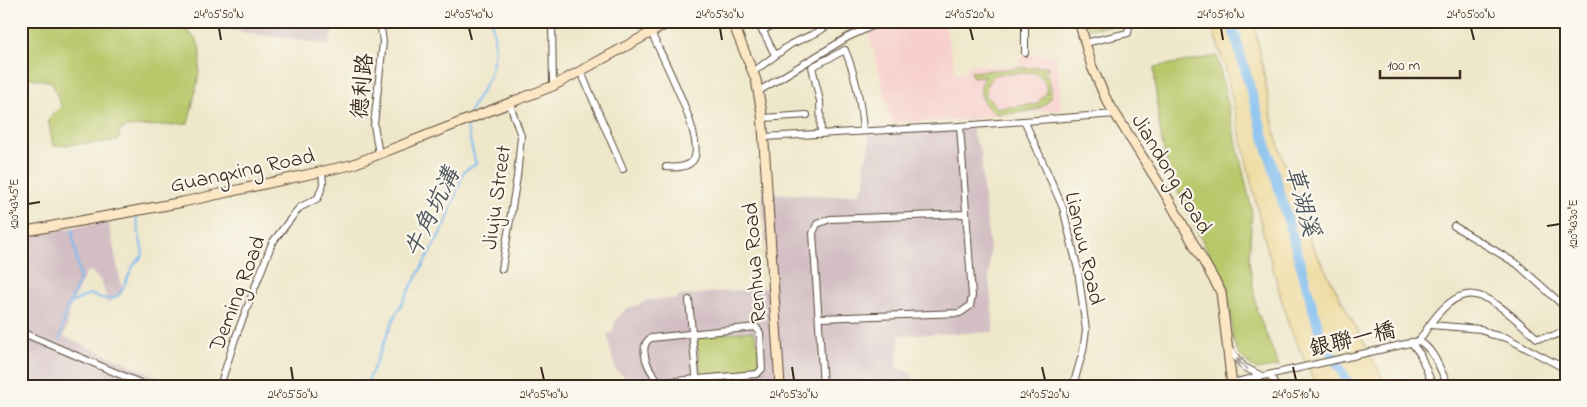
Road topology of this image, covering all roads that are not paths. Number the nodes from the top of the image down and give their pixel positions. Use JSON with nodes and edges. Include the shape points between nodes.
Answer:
{"nodes":[{"id":1,"x":380,"y":21,"type":"edge"},
{"id":2,"x":552,"y":21,"type":"edge"},
{"id":3,"x":672,"y":21,"type":"edge"},
{"id":4,"x":732,"y":21,"type":"edge"},
{"id":5,"x":756,"y":21,"type":"edge"},
{"id":6,"x":883,"y":21,"type":"edge"},
{"id":7,"x":1025,"y":21,"type":"edge"},
{"id":8,"x":1079,"y":21,"type":"edge"},
{"id":9,"x":1130,"y":21,"type":"edge"},
{"id":10,"x":832,"y":22,"type":"edge"},
{"id":11,"x":776,"y":23,"type":"dead end"},
{"id":12,"x":737,"y":31,"type":"junction"},
{"id":13,"x":762,"y":31,"type":"junction"},
{"id":14,"x":651,"y":32,"type":"junction"},
{"id":15,"x":1085,"y":43,"type":"junction"},
{"id":16,"x":1025,"y":52,"type":"dead end"},
{"id":17,"x":775,"y":55,"type":"junction"},
{"id":18,"x":581,"y":72,"type":"junction"},
{"id":19,"x":753,"y":72,"type":"junction"},
{"id":20,"x":553,"y":86,"type":"junction"},
{"id":21,"x":759,"y":91,"type":"junction"},
{"id":22,"x":509,"y":102,"type":"junction"},
{"id":23,"x":1114,"y":114,"type":"junction"},
{"id":24,"x":807,"y":115,"type":"dead end"},
{"id":25,"x":763,"y":118,"type":"junction"},
{"id":26,"x":1025,"y":122,"type":"junction"},
{"id":27,"x":960,"y":126,"type":"junction"},
{"id":28,"x":862,"y":131,"type":"junction"},
{"id":29,"x":821,"y":134,"type":"junction"},
{"id":30,"x":764,"y":137,"type":"junction"},
{"id":31,"x":379,"y":154,"type":"junction"},
{"id":32,"x":666,"y":167,"type":"dead end"},
{"id":33,"x":623,"y":169,"type":"dead end"},
{"id":34,"x":322,"y":171,"type":"junction"},
{"id":35,"x":966,"y":214,"type":"junction"},
{"id":36,"x":1454,"y":226,"type":"dead end"},
{"id":37,"x":21,"y":232,"type":"edge"},
{"id":38,"x":502,"y":269,"type":"dead end"},
{"id":39,"x":689,"y":300,"type":"dead end"},
{"id":40,"x":1566,"y":308,"type":"edge"},
{"id":41,"x":819,"y":318,"type":"junction"},
{"id":42,"x":1430,"y":325,"type":"junction"},
{"id":43,"x":1566,"y":330,"type":"edge"},
{"id":44,"x":21,"y":332,"type":"edge"},
{"id":45,"x":692,"y":333,"type":"junction"},
{"id":46,"x":1419,"y":341,"type":"junction"},
{"id":47,"x":1411,"y":342,"type":"junction"},
{"id":48,"x":1226,"y":345,"type":"junction"},
{"id":49,"x":1566,"y":369,"type":"edge"},
{"id":50,"x":1269,"y":375,"type":"junction"},
{"id":51,"x":697,"y":383,"type":"edge"},
{"id":52,"x":1232,"y":384,"type":"edge"},
{"id":53,"x":147,"y":386,"type":"edge"},
{"id":54,"x":220,"y":386,"type":"edge"},
{"id":55,"x":780,"y":386,"type":"edge"},
{"id":56,"x":823,"y":386,"type":"edge"},
{"id":57,"x":1073,"y":386,"type":"edge"},
{"id":58,"x":1276,"y":386,"type":"edge"},
{"id":59,"x":1433,"y":386,"type":"edge"},
{"id":60,"x":1449,"y":386,"type":"edge"}],
"edges":[{"from":1,"to":31,"type":"street","name":"德利路","via":[[383,42],[374,125]]},
{"from":2,"to":20,"type":"street"},
{"from":3,"to":14,"type":"main road","name":"Guangxing Road"},
{"from":4,"to":12,"type":"main road","name":"Renhua Road"},
{"from":5,"to":12,"type":"street"},
{"from":5,"to":13,"type":"street"},
{"from":6,"to":21,"type":"street","via":[[848,37]]},
{"from":7,"to":16,"type":"street"},
{"from":8,"to":15,"type":"main road","name":"Jiandong Road"},
{"from":9,"to":15,"type":"street","via":[[1128,33]]},
{"from":10,"to":17,"type":"street"},
{"from":11,"to":13,"type":"street"},
{"from":12,"to":19,"type":"main road","name":"Renhua Road"},
{"from":13,"to":17,"type":"street"},
{"from":14,"to":18,"type":"main road","name":"Guangxing Road"},
{"from":14,"to":32,"type":"street","via":[[689,116],[694,137],[693,161],[687,165]]},
{"from":15,"to":23,"type":"main road","name":"Jiandong Road"},
{"from":17,"to":19,"type":"street"},
{"from":18,"to":20,"type":"main road","name":"Guangxing Road"},
{"from":18,"to":33,"type":"street"},
{"from":19,"to":21,"type":"main road","name":"Renhua Road"},
{"from":20,"to":22,"type":"main road","name":"Guangxing Road"},
{"from":21,"to":25,"type":"main road","name":"Renhua Road"},
{"from":22,"to":31,"type":"main road","name":"Guangxing Road"},
{"from":22,"to":38,"type":"street","name":"Jiuju Street","via":[[521,136]]},
{"from":23,"to":26,"type":"street"},
{"from":23,"to":48,"type":"main road","name":"Jiandong Road","via":[[1140,151],[1219,288]]},
{"from":24,"to":25,"type":"street"},
{"from":25,"to":30,"type":"main road","name":"Renhua Road"},
{"from":26,"to":27,"type":"street"},
{"from":26,"to":57,"type":"street","name":"Lianwu Road","via":[[1063,208],[1078,270],[1086,330]]},
{"from":27,"to":28,"type":"street"},
{"from":27,"to":35,"type":"street"},
{"from":28,"to":29,"type":"street"},
{"from":28,"to":29,"type":"street","via":[[852,68],[845,50],[812,67],[820,101]]},
{"from":29,"to":30,"type":"street"},
{"from":30,"to":55,"type":"main road","name":"Renhua Road"},
{"from":31,"to":34,"type":"main road","name":"Guangxing Road","via":[[351,165]]},
{"from":34,"to":37,"type":"main road","name":"Guangxing Road","via":[[183,202]]},
{"from":34,"to":54,"type":"street","name":"Deming Road","via":[[323,184],[318,198],[299,208],[272,243]]},
{"from":35,"to":41,"type":"street","via":[[820,222],[813,233]]},
{"from":35,"to":41,"type":"street","via":[[972,303],[964,312]]},
{"from":36,"to":40,"type":"street","via":[[1517,264]]},
{"from":39,"to":45,"type":"street"},
{"from":41,"to":56,"type":"street"},
{"from":42,"to":43,"type":"street","via":[[1449,303],[1463,294],[1474,293],[1493,300],[1537,338],[1554,336]]},
{"from":42,"to":46,"type":"street"},
{"from":42,"to":49,"type":"street","via":[[1481,328],[1490,334],[1508,338]]},
{"from":44,"to":53,"type":"street"},
{"from":45,"to":51,"type":"street"},
{"from":45,"to":51,"type":"street","via":[[648,339],[643,351],[658,381]]},
{"from":45,"to":51,"type":"street","via":[[756,327],[760,333],[762,369],[757,374]]},
{"from":46,"to":47,"type":"street"},
{"from":46,"to":60,"type":"street","via":[[1432,353]]},
{"from":47,"to":50,"type":"street","name":"銀聯一橋"},
{"from":47,"to":59,"type":"street","via":[[1420,354]]},
{"from":50,"to":48,"type":"street","one_way":true,"via":[[1244,367]]},
{"from":48,"to":52,"type":"main road","name":"Jiandong Road"},
{"from":50,"to":52,"type":"street","name":"Jiandong Road"},
{"from":50,"to":58,"type":"street"}]}
